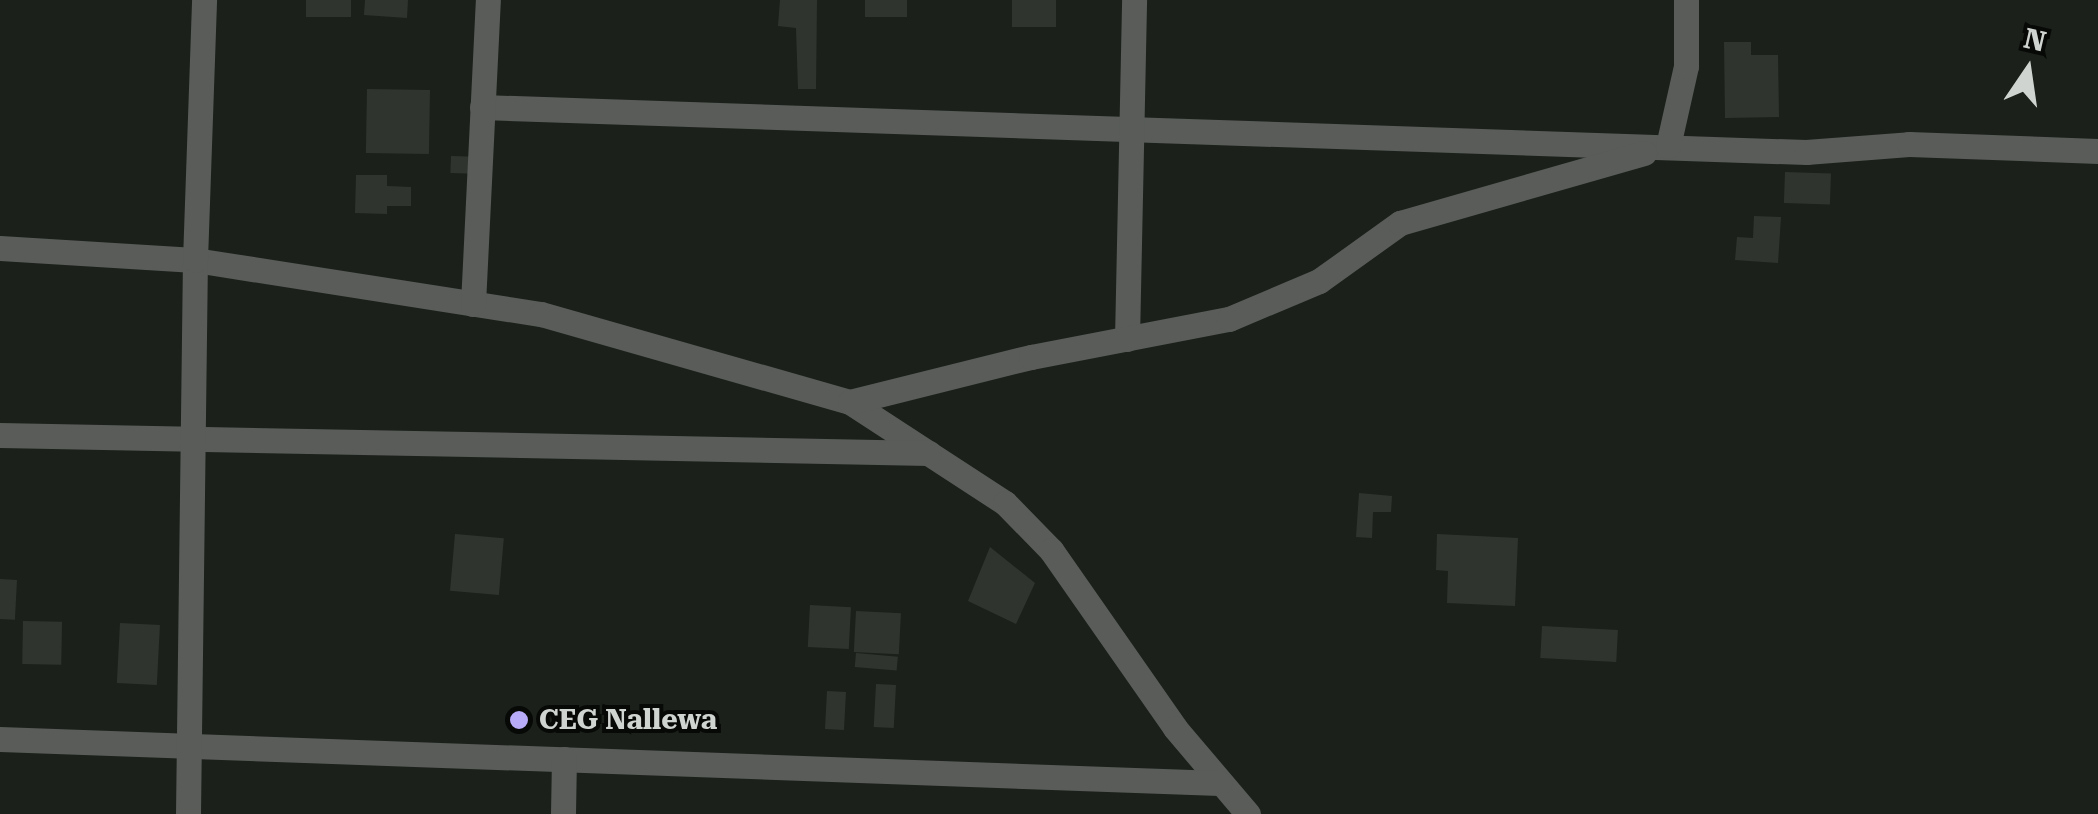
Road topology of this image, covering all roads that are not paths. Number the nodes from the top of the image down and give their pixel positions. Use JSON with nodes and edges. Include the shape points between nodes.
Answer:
{"nodes":[{"id":1,"x":204,"y":0,"type":"edge"},
{"id":2,"x":488,"y":0,"type":"edge"},
{"id":3,"x":1134,"y":0,"type":"edge"},
{"id":4,"x":1686,"y":0,"type":"edge"},
{"id":5,"x":482,"y":108,"type":"junction"},
{"id":6,"x":1132,"y":129,"type":"junction"},
{"id":7,"x":1668,"y":146,"type":"junction"},
{"id":8,"x":2098,"y":151,"type":"edge"},
{"id":9,"x":0,"y":248,"type":"edge"},
{"id":10,"x":195,"y":260,"type":"junction"},
{"id":11,"x":473,"y":304,"type":"junction"},
{"id":12,"x":1128,"y":338,"type":"junction"},
{"id":13,"x":850,"y":402,"type":"junction"},
{"id":14,"x":0,"y":435,"type":"edge"},
{"id":15,"x":193,"y":442,"type":"junction"},
{"id":16,"x":929,"y":454,"type":"junction"},
{"id":17,"x":0,"y":739,"type":"edge"},
{"id":18,"x":189,"y":746,"type":"junction"},
{"id":19,"x":564,"y":759,"type":"junction"},
{"id":20,"x":1219,"y":782,"type":"junction"},
{"id":21,"x":188,"y":814,"type":"edge"},
{"id":22,"x":563,"y":814,"type":"edge"},
{"id":23,"x":1248,"y":814,"type":"edge"}],
"edges":[{"from":1,"to":10,"type":"street"},
{"from":2,"to":5,"type":"street"},
{"from":3,"to":6,"type":"street"},
{"from":4,"to":7,"type":"street","via":[[1686,66]]},
{"from":5,"to":6,"type":"street"},
{"from":5,"to":11,"type":"street"},
{"from":6,"to":7,"type":"street"},
{"from":6,"to":12,"type":"street"},
{"from":7,"to":8,"type":"street"},
{"from":7,"to":12,"type":"street","via":[[1400,224],[1319,281],[1228,319]]},
{"from":9,"to":10,"type":"street"},
{"from":10,"to":11,"type":"street"},
{"from":10,"to":15,"type":"street"},
{"from":11,"to":13,"type":"street","via":[[541,314]]},
{"from":12,"to":13,"type":"street"},
{"from":13,"to":16,"type":"street"},
{"from":14,"to":15,"type":"street"},
{"from":15,"to":16,"type":"street"},
{"from":15,"to":18,"type":"street"},
{"from":16,"to":20,"type":"street","via":[[1005,502],[1051,550]]},
{"from":17,"to":18,"type":"street"},
{"from":18,"to":19,"type":"street"},
{"from":18,"to":21,"type":"street"},
{"from":19,"to":20,"type":"street"},
{"from":19,"to":22,"type":"street"},
{"from":20,"to":23,"type":"street"}]}
